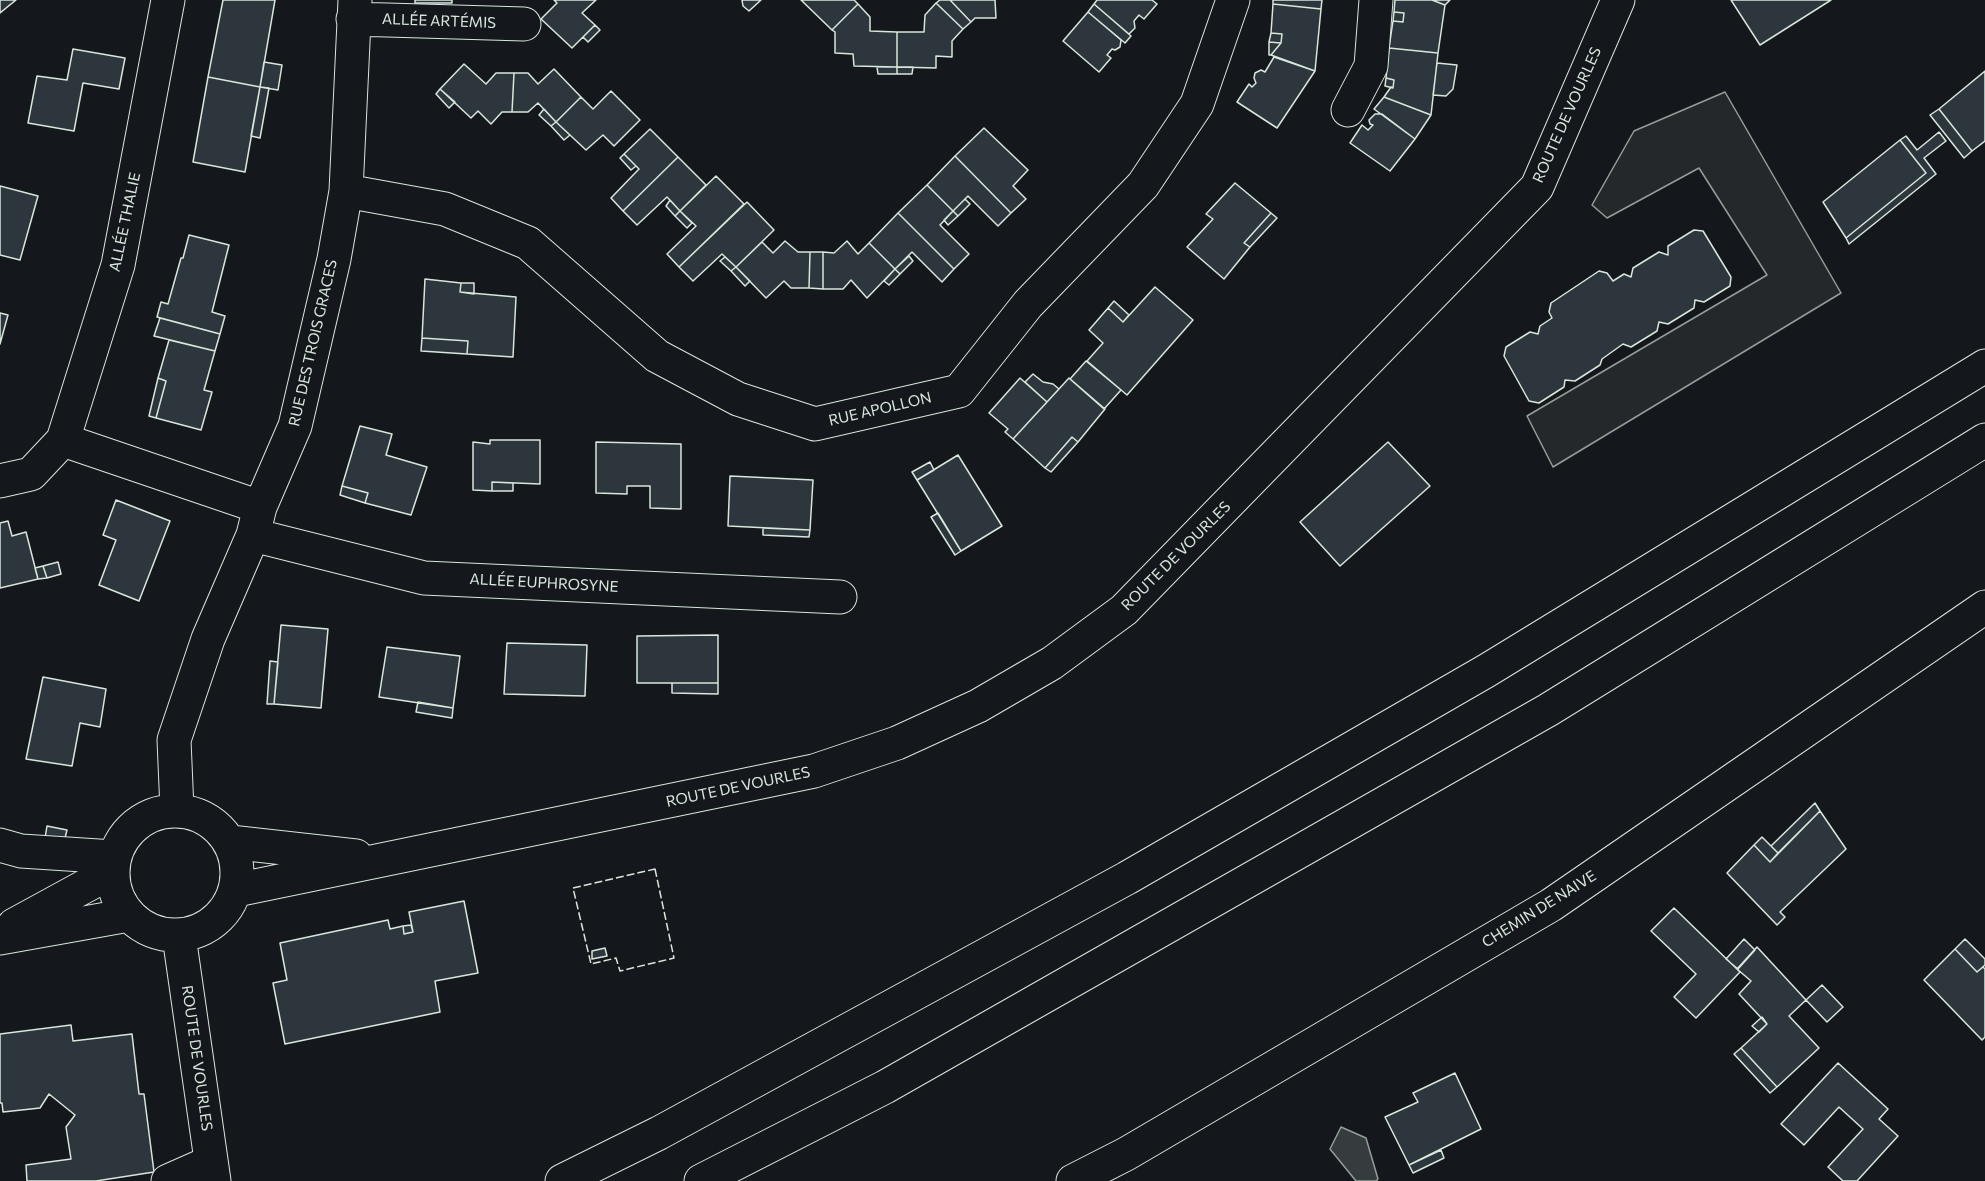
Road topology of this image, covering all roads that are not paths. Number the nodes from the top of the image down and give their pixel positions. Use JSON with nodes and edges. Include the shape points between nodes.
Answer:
{"nodes":[{"id":1,"x":168,"y":0,"type":"edge"},
{"id":2,"x":1233,"y":0,"type":"edge"},
{"id":3,"x":1376,"y":0,"type":"edge"},
{"id":4,"x":1618,"y":0,"type":"edge"},
{"id":5,"x":354,"y":10,"type":"edge"},
{"id":6,"x":524,"y":24,"type":"dead end"},
{"id":7,"x":1348,"y":110,"type":"dead end"},
{"id":8,"x":346,"y":191,"type":"junction"},
{"id":9,"x":1985,"y":366,"type":"edge"},
{"id":10,"x":63,"y":440,"type":"junction"},
{"id":11,"x":1985,"y":440,"type":"edge"},
{"id":12,"x":0,"y":481,"type":"edge"},
{"id":13,"x":256,"y":521,"type":"junction"},
{"id":14,"x":840,"y":597,"type":"dead end"},
{"id":15,"x":1985,"y":607,"type":"edge"},
{"id":16,"x":177,"y":810,"type":"junction"},
{"id":17,"x":230,"y":842,"type":"junction"},
{"id":18,"x":0,"y":845,"type":"edge"},
{"id":19,"x":386,"y":860,"type":"junction"},
{"id":20,"x":113,"y":864,"type":"junction"},
{"id":21,"x":236,"y":890,"type":"junction"},
{"id":22,"x":129,"y":915,"type":"junction"},
{"id":23,"x":0,"y":933,"type":"edge"},
{"id":24,"x":179,"y":936,"type":"junction"},
{"id":25,"x":0,"y":938,"type":"edge"},
{"id":26,"x":212,"y":1172,"type":"edge"},
{"id":27,"x":168,"y":1181,"type":"edge"},
{"id":28,"x":562,"y":1181,"type":"edge"},
{"id":29,"x":701,"y":1181,"type":"edge"},
{"id":30,"x":1073,"y":1181,"type":"edge"}],
"edges":[{"from":1,"to":10,"type":"main road","name":"ALLÉE THALIE","via":[[118,265]]},
{"from":2,"to":8,"type":"main road","name":"RUE APOLLON","via":[[1197,104],[1143,185],[1028,304],[959,391],[815,424],[738,399],[657,356],[528,243],[446,209]]},
{"from":3,"to":7,"type":"main road","via":[[1371,66]]},
{"from":4,"to":19,"type":"main road","name":"ROUTE DE VOURLES","via":[[1537,187],[1124,610],[1052,663],[978,706],[897,743],[814,771]]},
{"from":5,"to":6,"type":"main road","name":"ALLÉE ARTÉMIS"},
{"from":5,"to":8,"type":"main road","name":"RUE DES TROIS GRACES"},
{"from":8,"to":13,"type":"main road","name":"RUE DES TROIS GRACES","via":[[295,426]]},
{"from":9,"to":28,"type":"main road","via":[[1486,671],[1178,849],[659,1133]]},
{"from":10,"to":12,"type":"main road","name":"ALLÉE THALIE","via":[[31,474]]},
{"from":10,"to":13,"type":"main road"},
{"from":11,"to":29,"type":"main road","via":[[1548,710],[885,1087]]},
{"from":13,"to":14,"type":"main road","name":"ALLÉE EUPHROSYNE","via":[[424,578]]},
{"from":13,"to":16,"type":"main road","name":"RUE DES TROIS GRACES","via":[[208,639],[174,740]]},
{"from":15,"to":30,"type":"main road","name":"CHEMIN DE NAIVE","via":[[1551,905],[1126,1154]]},
{"from":16,"to":17,"type":"main road","via":[[216,825]]},
{"from":16,"to":20,"type":"main road","via":[[156,813],[137,823],[123,838]]},
{"from":17,"to":19,"type":"main road","name":"ROUTE DE VOURLES"},
{"from":17,"to":21,"type":"main road","via":[[237,865]]},
{"from":18,"to":20,"type":"main road"},
{"from":19,"to":21,"type":"main road","name":"ROUTE DE VOURLES"},
{"from":20,"to":22,"type":"main road","via":[[114,887]]},
{"from":20,"to":23,"type":"main road"},
{"from":21,"to":24,"type":"main road","via":[[215,922]]},
{"from":22,"to":24,"type":"main road","via":[[143,927]]},
{"from":22,"to":25,"type":"main road"},
{"from":24,"to":26,"type":"main road","name":"ROUTE DE VOURLES"},
{"from":26,"to":27,"type":"main road"}]}
